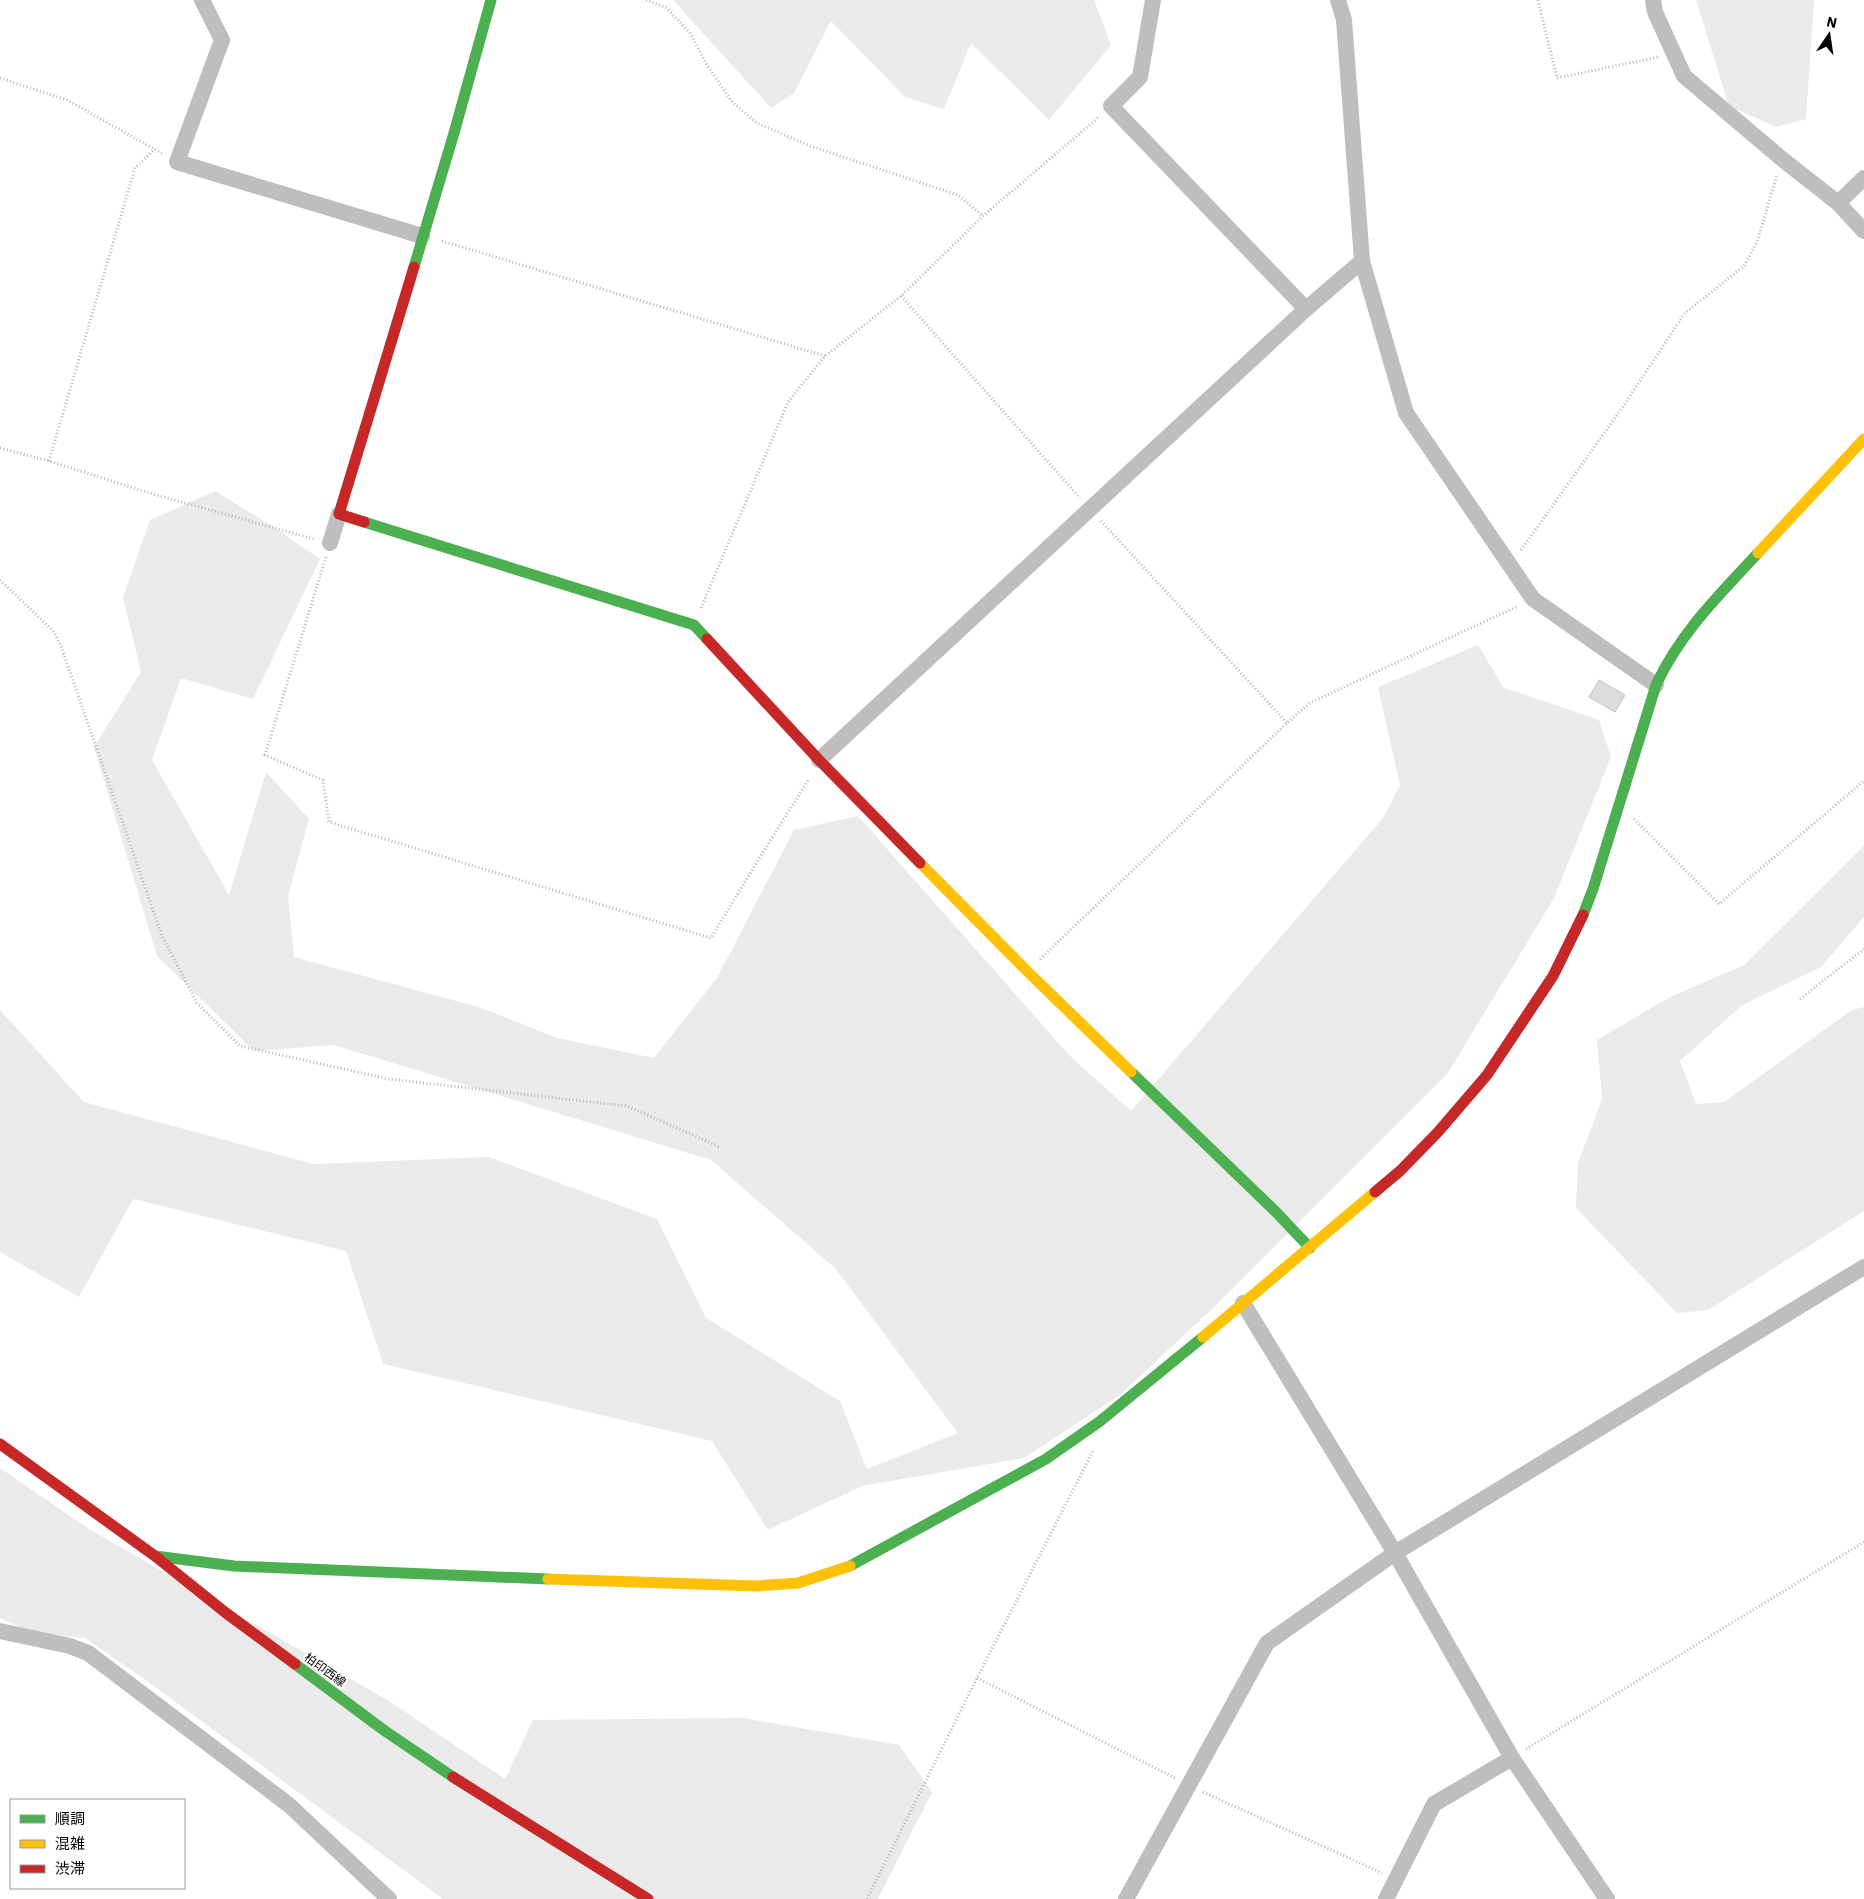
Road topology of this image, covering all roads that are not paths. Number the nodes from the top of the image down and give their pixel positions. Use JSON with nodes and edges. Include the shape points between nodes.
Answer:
{"nodes":[{"id":1,"x":202,"y":0,"type":"edge"},
{"id":2,"x":491,"y":0,"type":"edge"},
{"id":3,"x":1153,"y":0,"type":"edge"},
{"id":4,"x":1338,"y":0,"type":"edge"},
{"id":5,"x":1653,"y":0,"type":"edge"},
{"id":6,"x":1864,"y":178,"type":"edge"},
{"id":7,"x":1838,"y":203,"type":"junction"},
{"id":8,"x":1864,"y":231,"type":"edge"},
{"id":9,"x":422,"y":236,"type":"junction"},
{"id":10,"x":1362,"y":260,"type":"junction"},
{"id":11,"x":1306,"y":309,"type":"junction"},
{"id":12,"x":1864,"y":439,"type":"edge"},
{"id":13,"x":340,"y":514,"type":"junction"},
{"id":14,"x":330,"y":543,"type":"road end"},
{"id":15,"x":1656,"y":685,"type":"junction"},
{"id":16,"x":819,"y":760,"type":"junction"},
{"id":17,"x":1310,"y":1248,"type":"junction"},
{"id":18,"x":1864,"y":1267,"type":"edge"},
{"id":19,"x":1243,"y":1303,"type":"junction"},
{"id":20,"x":0,"y":1444,"type":"edge"},
{"id":21,"x":1394,"y":1553,"type":"junction"},
{"id":22,"x":156,"y":1556,"type":"junction"},
{"id":23,"x":0,"y":1631,"type":"edge"},
{"id":24,"x":1512,"y":1758,"type":"junction"},
{"id":25,"x":390,"y":1899,"type":"edge"},
{"id":26,"x":648,"y":1899,"type":"edge"},
{"id":27,"x":1126,"y":1899,"type":"edge"},
{"id":28,"x":1386,"y":1899,"type":"edge"},
{"id":29,"x":1607,"y":1899,"type":"edge"}],
"edges":[{"from":1,"to":9,"type":"street","via":[[222,40],[177,162]]},
{"from":2,"to":9,"type":"street"},
{"from":3,"to":11,"type":"street","via":[[1140,77],[1111,106]]},
{"from":4,"to":10,"type":"street","via":[[1344,20]]},
{"from":5,"to":7,"type":"street","via":[[1655,12],[1684,76]]},
{"from":6,"to":7,"type":"street"},
{"from":7,"to":8,"type":"street"},
{"from":9,"to":13,"type":"street"},
{"from":10,"to":11,"type":"street"},
{"from":10,"to":15,"type":"street","via":[[1406,413],[1533,599]]},
{"from":11,"to":16,"type":"street"},
{"from":12,"to":15,"type":"street","via":[[1684,635]]},
{"from":13,"to":14,"type":"street"},
{"from":13,"to":16,"type":"street","via":[[694,624]]},
{"from":15,"to":17,"type":"street","via":[[1593,889],[1553,976],[1487,1075],[1438,1132],[1400,1172]]},
{"from":16,"to":17,"type":"street","via":[[1027,971]]},
{"from":17,"to":19,"type":"street"},
{"from":18,"to":21,"type":"street"},
{"from":19,"to":21,"type":"street"},
{"from":19,"to":22,"type":"street","via":[[1151,1381],[1046,1459],[848,1567],[798,1582],[756,1586],[706,1585],[234,1566]]},
{"from":20,"to":22,"type":"street","name":"柏印西線"},
{"from":21,"to":24,"type":"street"},
{"from":21,"to":27,"type":"street","via":[[1267,1643]]},
{"from":22,"to":26,"type":"street","name":"柏印西線","via":[[226,1613],[458,1781]]},
{"from":23,"to":25,"type":"street","via":[[88,1653],[289,1805]]},
{"from":24,"to":28,"type":"street","via":[[1434,1804]]},
{"from":24,"to":29,"type":"street"}]}
